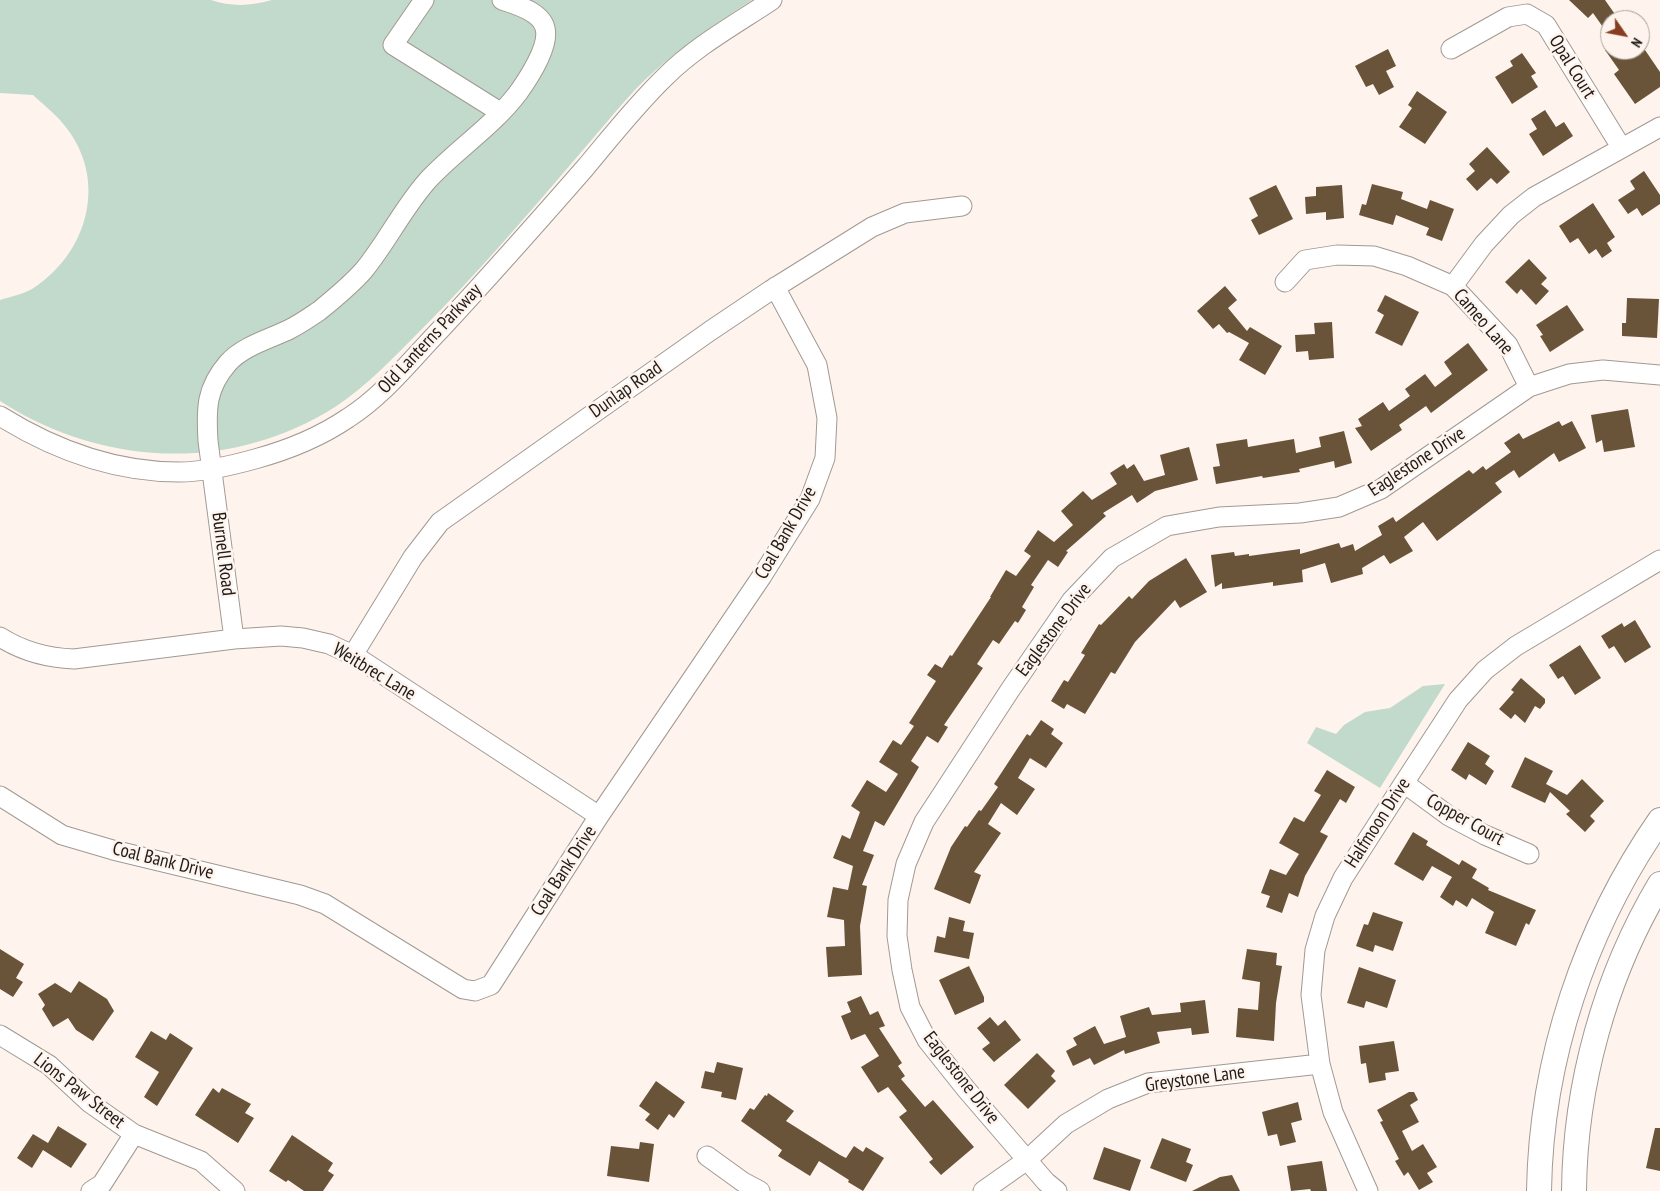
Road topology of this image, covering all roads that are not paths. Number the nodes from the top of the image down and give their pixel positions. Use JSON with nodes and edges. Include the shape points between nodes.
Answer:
{"nodes":[{"id":1,"x":424,"y":0,"type":"edge"},
{"id":2,"x":502,"y":0,"type":"edge"},
{"id":3,"x":772,"y":0,"type":"edge"},
{"id":4,"x":1451,"y":49,"type":"dead end"},
{"id":5,"x":500,"y":112,"type":"junction"},
{"id":6,"x":1660,"y":127,"type":"edge"},
{"id":7,"x":1621,"y":147,"type":"junction"},
{"id":8,"x":962,"y":206,"type":"dead end"},
{"id":9,"x":1285,"y":282,"type":"dead end"},
{"id":10,"x":1453,"y":286,"type":"junction"},
{"id":11,"x":775,"y":287,"type":"junction"},
{"id":12,"x":1660,"y":375,"type":"edge"},
{"id":13,"x":1528,"y":387,"type":"junction"},
{"id":14,"x":0,"y":416,"type":"edge"},
{"id":15,"x":212,"y":469,"type":"junction"},
{"id":16,"x":1660,"y":560,"type":"edge"},
{"id":17,"x":0,"y":637,"type":"edge"},
{"id":18,"x":234,"y":639,"type":"junction"},
{"id":19,"x":353,"y":655,"type":"junction"},
{"id":20,"x":1404,"y":783,"type":"junction"},
{"id":21,"x":0,"y":796,"type":"edge"},
{"id":22,"x":599,"y":816,"type":"junction"},
{"id":23,"x":1660,"y":820,"type":"edge"},
{"id":24,"x":1528,"y":854,"type":"dead end"},
{"id":25,"x":1660,"y":884,"type":"edge"},
{"id":26,"x":0,"y":1035,"type":"edge"},
{"id":27,"x":1320,"y":1064,"type":"junction"},
{"id":28,"x":134,"y":1134,"type":"junction"},
{"id":29,"x":707,"y":1156,"type":"dead end"},
{"id":30,"x":1027,"y":1160,"type":"junction"},
{"id":31,"x":91,"y":1191,"type":"edge"},
{"id":32,"x":235,"y":1191,"type":"edge"},
{"id":33,"x":760,"y":1191,"type":"edge"},
{"id":34,"x":983,"y":1191,"type":"edge"},
{"id":35,"x":1056,"y":1191,"type":"edge"},
{"id":36,"x":1368,"y":1191,"type":"edge"},
{"id":37,"x":1539,"y":1191,"type":"edge"},
{"id":38,"x":1574,"y":1191,"type":"edge"}],
"edges":[{"from":1,"to":5,"type":"street","via":[[393,45]]},
{"from":2,"to":5,"type":"street","name":"Burnell Road","via":[[534,14],[546,29],[545,42],[532,71]]},
{"from":3,"to":15,"type":"street","name":"Old Lanterns Parkway","via":[[701,47],[666,76],[400,374],[372,400],[347,419],[308,441],[273,454]]},
{"from":4,"to":7,"type":"street","name":"Opal Court","via":[[1508,17],[1527,14],[1546,25]]},
{"from":5,"to":15,"type":"street","name":"Burnell Road","via":[[427,182],[364,270],[346,288],[293,328],[238,353],[228,362],[210,390],[207,406]]},
{"from":6,"to":7,"type":"street"},
{"from":7,"to":10,"type":"street","via":[[1534,197],[1511,216],[1484,244]]},
{"from":8,"to":11,"type":"street","name":"Dunlap Road","via":[[905,212],[872,227]]},
{"from":9,"to":10,"type":"street","name":"Cameo Lane","via":[[1305,260],[1337,255],[1374,256]]},
{"from":10,"to":13,"type":"street","name":"Cameo Lane","via":[[1508,345]]},
{"from":11,"to":19,"type":"street","name":"Dunlap Road","via":[[440,522],[413,557]]},
{"from":11,"to":22,"type":"street","name":"Coal Bank Drive","via":[[818,365],[828,418],[825,458],[810,499],[762,576]]},
{"from":12,"to":13,"type":"street","name":"Eaglestone Drive","via":[[1603,370],[1569,374]]},
{"from":13,"to":30,"type":"street","name":"Eaglestone Drive","via":[[1382,489],[1339,506],[1300,513],[1219,517],[1167,526],[1112,558],[1072,600],[1004,698],[924,822],[906,864],[898,900],[897,936],[910,1007],[927,1040]]},
{"from":14,"to":15,"type":"street","name":"Old Lanterns Parkway","via":[[27,433],[97,460],[160,471]]},
{"from":15,"to":18,"type":"street","name":"Burnell Road"},
{"from":16,"to":20,"type":"street","name":"Halfmoon Drive","via":[[1516,646],[1485,670],[1458,700]]},
{"from":17,"to":18,"type":"street","name":"Weitbrec Lane","via":[[34,653],[58,659]]},
{"from":18,"to":19,"type":"street","name":"Weitbrec Lane","via":[[303,638],[329,644]]},
{"from":19,"to":22,"type":"street","name":"Weitbrec Lane"},
{"from":20,"to":24,"type":"street","name":"Copper Court","via":[[1449,816]]},
{"from":20,"to":27,"type":"street","name":"Halfmoon Drive","via":[[1343,878],[1325,916],[1315,950],[1311,995]]},
{"from":21,"to":22,"type":"street","name":"Coal Bank Drive","via":[[62,835],[325,904],[463,989],[475,991],[491,985]]},
{"from":23,"to":37,"type":"main road","via":[[1627,872],[1592,942],[1566,1016],[1549,1087]]},
{"from":25,"to":38,"type":"main road","via":[[1624,955],[1599,1026],[1583,1093]]},
{"from":26,"to":28,"type":"street","name":"Lions Paw Street","via":[[50,1065],[90,1103]]},
{"from":27,"to":30,"type":"street","name":"Greystone Lane","via":[[1148,1083],[1108,1099],[1066,1124]]},
{"from":27,"to":36,"type":"street","name":"Halfmoon Drive","via":[[1333,1112]]},
{"from":28,"to":31,"type":"street","via":[[102,1184]]},
{"from":28,"to":32,"type":"street","name":"Lions Paw Street","via":[[201,1161]]},
{"from":29,"to":33,"type":"street"},
{"from":30,"to":34,"type":"street","name":"Greystone Lane"},
{"from":30,"to":35,"type":"street","name":"Eaglestone Drive"}]}
